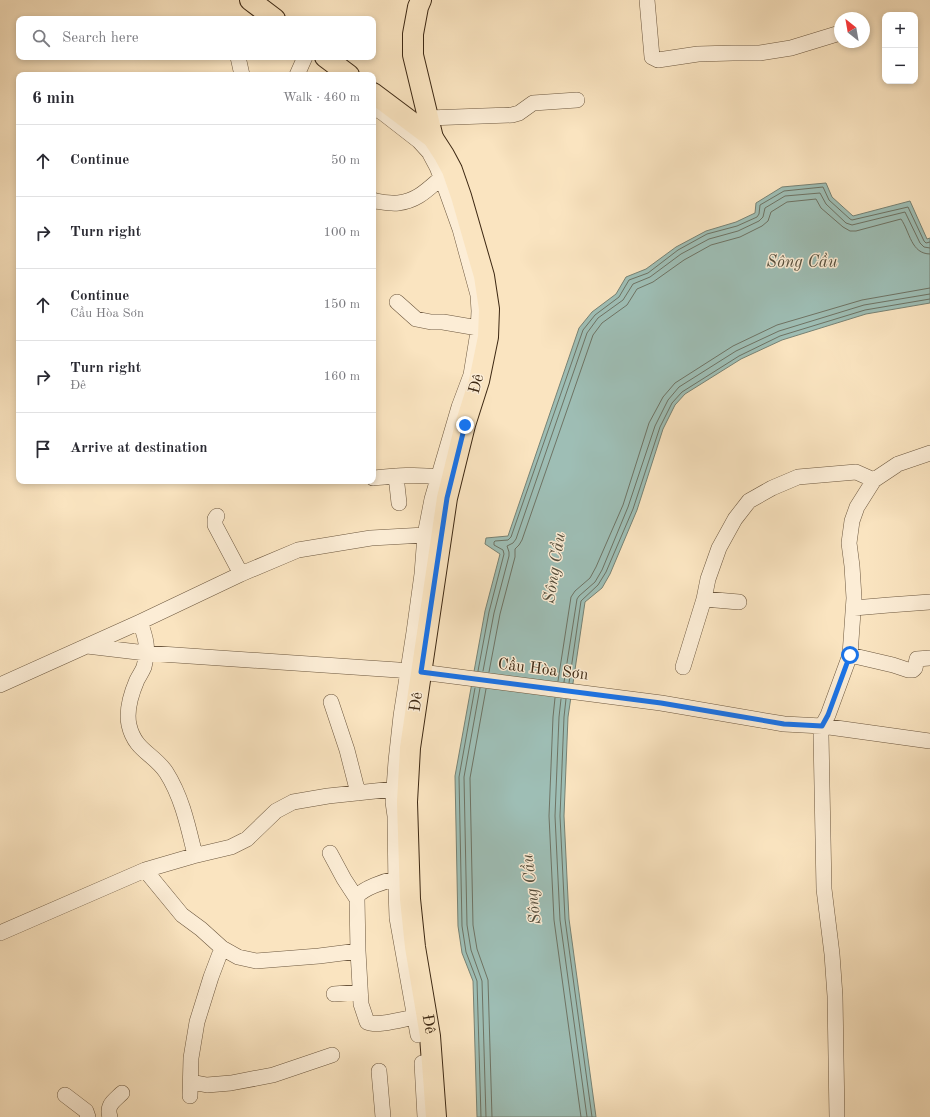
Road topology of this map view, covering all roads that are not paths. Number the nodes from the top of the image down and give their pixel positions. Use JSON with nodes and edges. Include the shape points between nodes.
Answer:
{"nodes":[{"id":1,"x":250,"y":0,"type":"edge"},
{"id":2,"x":421,"y":0,"type":"edge"},
{"id":3,"x":647,"y":0,"type":"edge"},
{"id":4,"x":271,"y":16,"type":"edge"},
{"id":5,"x":834,"y":35,"type":"edge"},
{"id":6,"x":239,"y":60,"type":"edge"},
{"id":7,"x":304,"y":60,"type":"edge"},
{"id":8,"x":241,"y":72,"type":"edge"},
{"id":9,"x":298,"y":72,"type":"edge"},
{"id":10,"x":376,"y":95,"type":"edge"},
{"id":11,"x":577,"y":100,"type":"dead end"},
{"id":12,"x":376,"y":109,"type":"edge"},
{"id":13,"x":428,"y":118,"type":"junction"},
{"id":14,"x":433,"y":138,"type":"junction"},
{"id":15,"x":441,"y":178,"type":"junction"},
{"id":16,"x":376,"y":201,"type":"edge"},
{"id":17,"x":397,"y":302,"type":"dead end"},
{"id":18,"x":478,"y":328,"type":"junction"},
{"id":19,"x":930,"y":453,"type":"edge"},
{"id":20,"x":396,"y":476,"type":"junction"},
{"id":21,"x":438,"y":477,"type":"junction"},
{"id":22,"x":376,"y":478,"type":"edge"},
{"id":23,"x":874,"y":480,"type":"junction"},
{"id":24,"x":399,"y":503,"type":"dead end"},
{"id":25,"x":217,"y":516,"type":"dead end"},
{"id":26,"x":425,"y":535,"type":"junction"},
{"id":27,"x":241,"y":574,"type":"junction"},
{"id":28,"x":704,"y":599,"type":"junction"},
{"id":29,"x":739,"y":602,"type":"dead end"},
{"id":30,"x":930,"y":602,"type":"edge"},
{"id":31,"x":854,"y":608,"type":"junction"},
{"id":32,"x":140,"y":622,"type":"junction"},
{"id":33,"x":87,"y":646,"type":"junction"},
{"id":34,"x":146,"y":653,"type":"junction"},
{"id":35,"x":850,"y":655,"type":"junction"},
{"id":36,"x":930,"y":658,"type":"edge"},
{"id":37,"x":683,"y":667,"type":"dead end"},
{"id":38,"x":414,"y":672,"type":"junction"},
{"id":39,"x":0,"y":685,"type":"edge"},
{"id":40,"x":331,"y":702,"type":"dead end"},
{"id":41,"x":822,"y":726,"type":"junction"},
{"id":42,"x":930,"y":741,"type":"edge"},
{"id":43,"x":394,"y":789,"type":"junction"},
{"id":44,"x":358,"y":793,"type":"junction"},
{"id":45,"x":330,"y":853,"type":"dead end"},
{"id":46,"x":195,"y":855,"type":"junction"},
{"id":47,"x":145,"y":870,"type":"junction"},
{"id":48,"x":396,"y":879,"type":"junction"},
{"id":49,"x":356,"y":897,"type":"junction"},
{"id":50,"x":0,"y":933,"type":"edge"},
{"id":51,"x":222,"y":948,"type":"junction"},
{"id":52,"x":358,"y":950,"type":"junction"},
{"id":53,"x":360,"y":992,"type":"junction"},
{"id":54,"x":334,"y":994,"type":"dead end"},
{"id":55,"x":415,"y":1017,"type":"junction"},
{"id":56,"x":418,"y":1035,"type":"dead end"},
{"id":57,"x":332,"y":1055,"type":"dead end"},
{"id":58,"x":422,"y":1063,"type":"dead end"},
{"id":59,"x":379,"y":1071,"type":"dead end"},
{"id":60,"x":122,"y":1093,"type":"dead end"},
{"id":61,"x":65,"y":1095,"type":"dead end"},
{"id":62,"x":88,"y":1117,"type":"edge"},
{"id":63,"x":110,"y":1117,"type":"edge"},
{"id":64,"x":383,"y":1117,"type":"edge"},
{"id":65,"x":424,"y":1117,"type":"edge"},
{"id":66,"x":436,"y":1117,"type":"edge"},
{"id":67,"x":837,"y":1117,"type":"edge"}],
"edges":[{"from":1,"to":4,"type":"main road"},
{"from":2,"to":13,"type":"main road","via":[[412,34],[413,55]]},
{"from":3,"to":5,"type":"street","via":[[652,57],[658,60],[698,54],[760,53],[791,48]]},
{"from":6,"to":8,"type":"street"},
{"from":7,"to":9,"type":"street"},
{"from":10,"to":14,"type":"main road","name":"Đê"},
{"from":11,"to":13,"type":"street","via":[[533,103],[512,115]]},
{"from":12,"to":15,"type":"street","via":[[419,141],[429,152]]},
{"from":13,"to":14,"type":"main road"},
{"from":14,"to":38,"type":"main road","name":"Đê","via":[[452,170],[461,196],[484,276],[489,309],[488,337],[479,381],[447,498]]},
{"from":15,"to":16,"type":"street","via":[[413,200],[396,203]]},
{"from":15,"to":18,"type":"street","via":[[460,229],[478,294]]},
{"from":17,"to":18,"type":"street","via":[[416,319]]},
{"from":18,"to":21,"type":"street","via":[[471,375]]},
{"from":19,"to":23,"type":"street","via":[[898,464]]},
{"from":20,"to":21,"type":"street"},
{"from":20,"to":22,"type":"street"},
{"from":20,"to":24,"type":"street"},
{"from":21,"to":26,"type":"street"},
{"from":23,"to":28,"type":"street","via":[[856,472],[798,477],[749,501],[735,519],[719,548]]},
{"from":23,"to":31,"type":"street","via":[[857,507],[852,521],[849,542]]},
{"from":25,"to":27,"type":"street","via":[[215,525]]},
{"from":26,"to":27,"type":"street","via":[[372,538],[298,550]]},
{"from":26,"to":38,"type":"street"},
{"from":27,"to":32,"type":"street"},
{"from":28,"to":29,"type":"street"},
{"from":28,"to":37,"type":"street"},
{"from":30,"to":31,"type":"street"},
{"from":31,"to":35,"type":"street"},
{"from":32,"to":33,"type":"street"},
{"from":32,"to":34,"type":"street","via":[[146,640]]},
{"from":33,"to":34,"type":"street","name":"Cầu Hòa Sơn"},
{"from":33,"to":39,"type":"street"},
{"from":34,"to":38,"type":"street","name":"Cầu Hòa Sơn"},
{"from":34,"to":46,"type":"street","via":[[144,668],[137,679],[129,708],[129,723],[137,744],[167,773],[183,806]]},
{"from":35,"to":36,"type":"street","via":[[908,670],[915,668],[917,659]]},
{"from":35,"to":41,"type":"street"},
{"from":38,"to":41,"type":"street","name":"Cầu Hòa Sơn","via":[[661,703],[784,724]]},
{"from":38,"to":43,"type":"street","via":[[400,724]]},
{"from":38,"to":66,"type":"main road","name":"Đê","via":[[408,774],[410,899],[430,1036]]},
{"from":40,"to":44,"type":"street"},
{"from":41,"to":42,"type":"street","name":"Cầu Hòa Sơn"},
{"from":41,"to":67,"type":"street","via":[[824,889],[835,996]]},
{"from":43,"to":44,"type":"street"},
{"from":43,"to":48,"type":"street"},
{"from":44,"to":46,"type":"street","via":[[292,802],[276,810],[247,839],[231,847]]},
{"from":45,"to":49,"type":"street"},
{"from":46,"to":47,"type":"street"},
{"from":47,"to":50,"type":"street"},
{"from":47,"to":51,"type":"street","via":[[182,915]]},
{"from":48,"to":49,"type":"street","via":[[361,892]]},
{"from":48,"to":55,"type":"street","via":[[397,918]]},
{"from":49,"to":52,"type":"street"},
{"from":51,"to":52,"type":"street","via":[[238,957],[256,961]]},
{"from":51,"to":57,"type":"street","via":[[197,1022],[191,1058],[191,1089],[273,1076]]},
{"from":52,"to":53,"type":"street"},
{"from":53,"to":54,"type":"street"},
{"from":53,"to":55,"type":"street","via":[[364,1014],[367,1022],[371,1024]]},
{"from":55,"to":56,"type":"street"},
{"from":58,"to":65,"type":"street"},
{"from":59,"to":64,"type":"street"},
{"from":60,"to":63,"type":"street","via":[[110,1106]]},
{"from":61,"to":62,"type":"street","via":[[86,1111]]}]}
